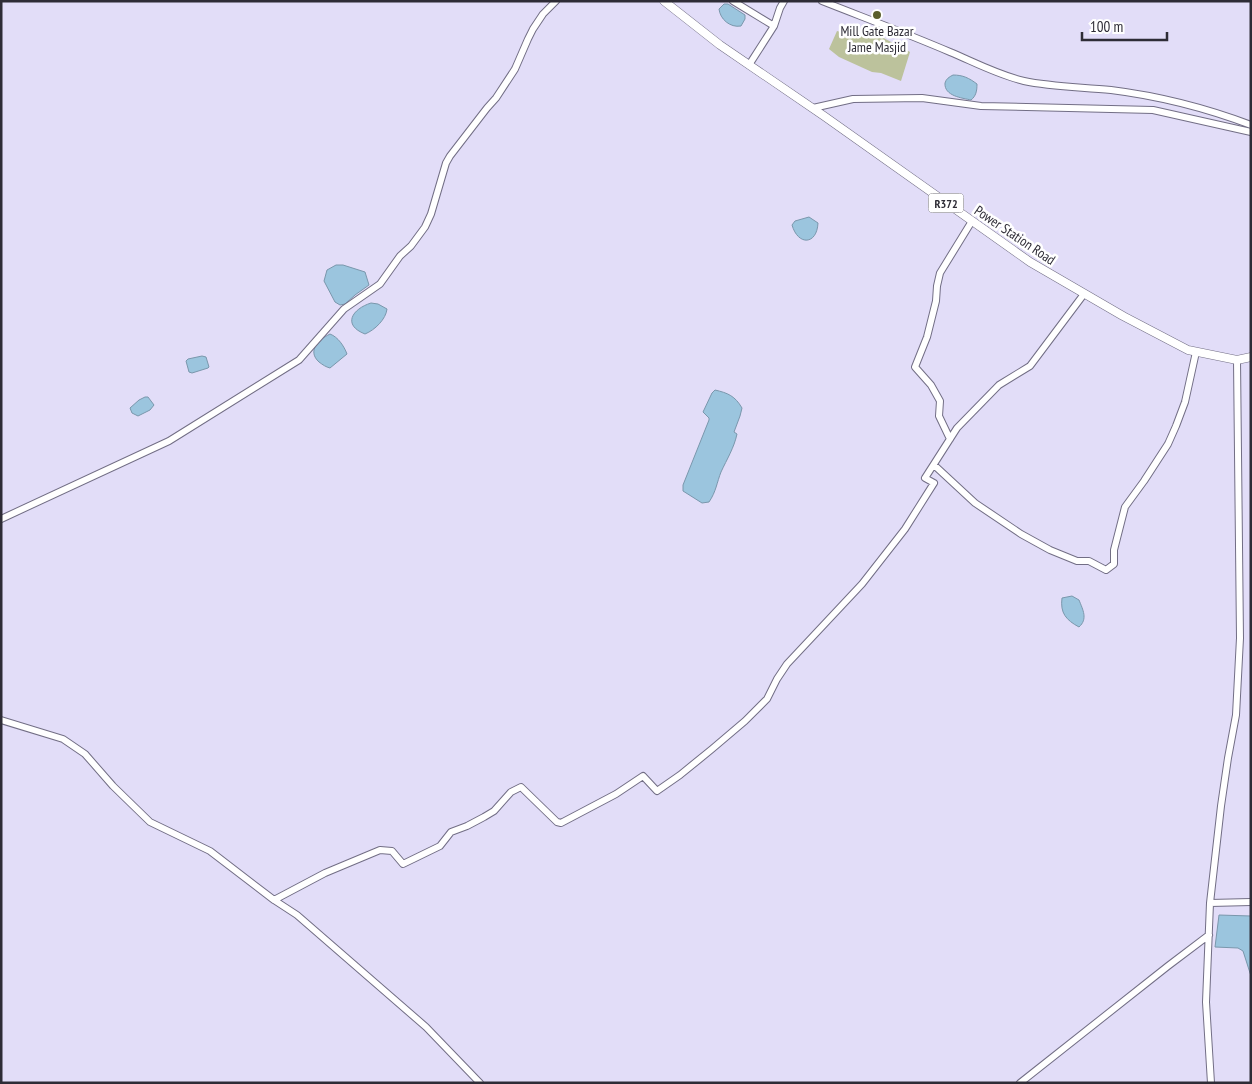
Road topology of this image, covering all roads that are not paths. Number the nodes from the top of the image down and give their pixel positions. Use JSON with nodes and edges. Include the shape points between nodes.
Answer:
{"nodes":[{"id":1,"x":556,"y":1,"type":"edge"},
{"id":2,"x":664,"y":1,"type":"edge"},
{"id":3,"x":733,"y":1,"type":"edge"},
{"id":4,"x":784,"y":1,"type":"edge"},
{"id":5,"x":822,"y":1,"type":"edge"},
{"id":6,"x":774,"y":26,"type":"junction"},
{"id":7,"x":749,"y":65,"type":"junction"},
{"id":8,"x":813,"y":108,"type":"junction"},
{"id":9,"x":1251,"y":124,"type":"edge"},
{"id":10,"x":1251,"y":132,"type":"edge"},
{"id":11,"x":972,"y":221,"type":"junction"},
{"id":12,"x":1084,"y":294,"type":"junction"},
{"id":13,"x":1196,"y":352,"type":"junction"},
{"id":14,"x":1251,"y":357,"type":"edge"},
{"id":15,"x":1237,"y":360,"type":"junction"},
{"id":16,"x":950,"y":439,"type":"junction"},
{"id":17,"x":934,"y":465,"type":"junction"},
{"id":18,"x":1,"y":518,"type":"edge"},
{"id":19,"x":1,"y":720,"type":"edge"},
{"id":20,"x":274,"y":900,"type":"junction"},
{"id":21,"x":1251,"y":902,"type":"edge"},
{"id":22,"x":1210,"y":903,"type":"junction"},
{"id":23,"x":1209,"y":935,"type":"junction"},
{"id":24,"x":480,"y":1083,"type":"edge"},
{"id":25,"x":1020,"y":1083,"type":"edge"},
{"id":26,"x":1212,"y":1083,"type":"edge"}],
"edges":[{"from":1,"to":18,"type":"street","via":[[533,29],[515,69],[496,98],[450,156],[425,227],[380,284],[344,309],[299,360],[177,436]]},
{"from":2,"to":7,"type":"main road","name":"Power Station Road","number":"R372"},
{"from":3,"to":6,"type":"street"},
{"from":4,"to":6,"type":"street"},
{"from":5,"to":9,"type":"street","via":[[993,72],[1024,81],[1111,90],[1177,102]]},
{"from":6,"to":7,"type":"street"},
{"from":7,"to":8,"type":"main road","name":"Power Station Road","number":"R372"},
{"from":8,"to":10,"type":"street","via":[[854,99],[922,98],[981,106],[1153,110]]},
{"from":8,"to":11,"type":"main road","name":"Power Station Road","number":"R372"},
{"from":11,"to":12,"type":"main road","name":"Power Station Road","number":"R372","via":[[1030,262]]},
{"from":11,"to":16,"type":"street","via":[[940,273],[927,337],[915,367],[940,401],[939,416]]},
{"from":12,"to":13,"type":"main road","name":"Power Station Road","number":"R372"},
{"from":12,"to":16,"type":"street","via":[[1030,366],[999,385]]},
{"from":13,"to":15,"type":"main road","name":"Power Station Road","number":"R372"},
{"from":13,"to":17,"type":"street","via":[[1176,426],[1168,444],[1125,507],[1114,550],[1114,564],[1106,570],[1089,561],[1050,550],[1021,534],[975,503]]},
{"from":14,"to":15,"type":"main road","name":"Power Station Road","number":"R372"},
{"from":15,"to":22,"type":"street","via":[[1240,638],[1236,714]]},
{"from":16,"to":17,"type":"street"},
{"from":17,"to":20,"type":"street","via":[[925,478],[934,483],[905,529],[862,584],[787,664],[767,699],[657,791],[643,776],[561,823],[521,787],[511,792],[494,811],[451,832],[440,846],[403,864],[392,851],[380,850],[324,873]]},
{"from":19,"to":20,"type":"street","via":[[63,739],[85,754],[112,786],[150,822],[210,851]]},
{"from":20,"to":24,"type":"street","via":[[298,915],[426,1027]]},
{"from":21,"to":22,"type":"street"},
{"from":22,"to":23,"type":"street"},
{"from":23,"to":25,"type":"street"},
{"from":23,"to":26,"type":"street","via":[[1206,1002]]}]}
